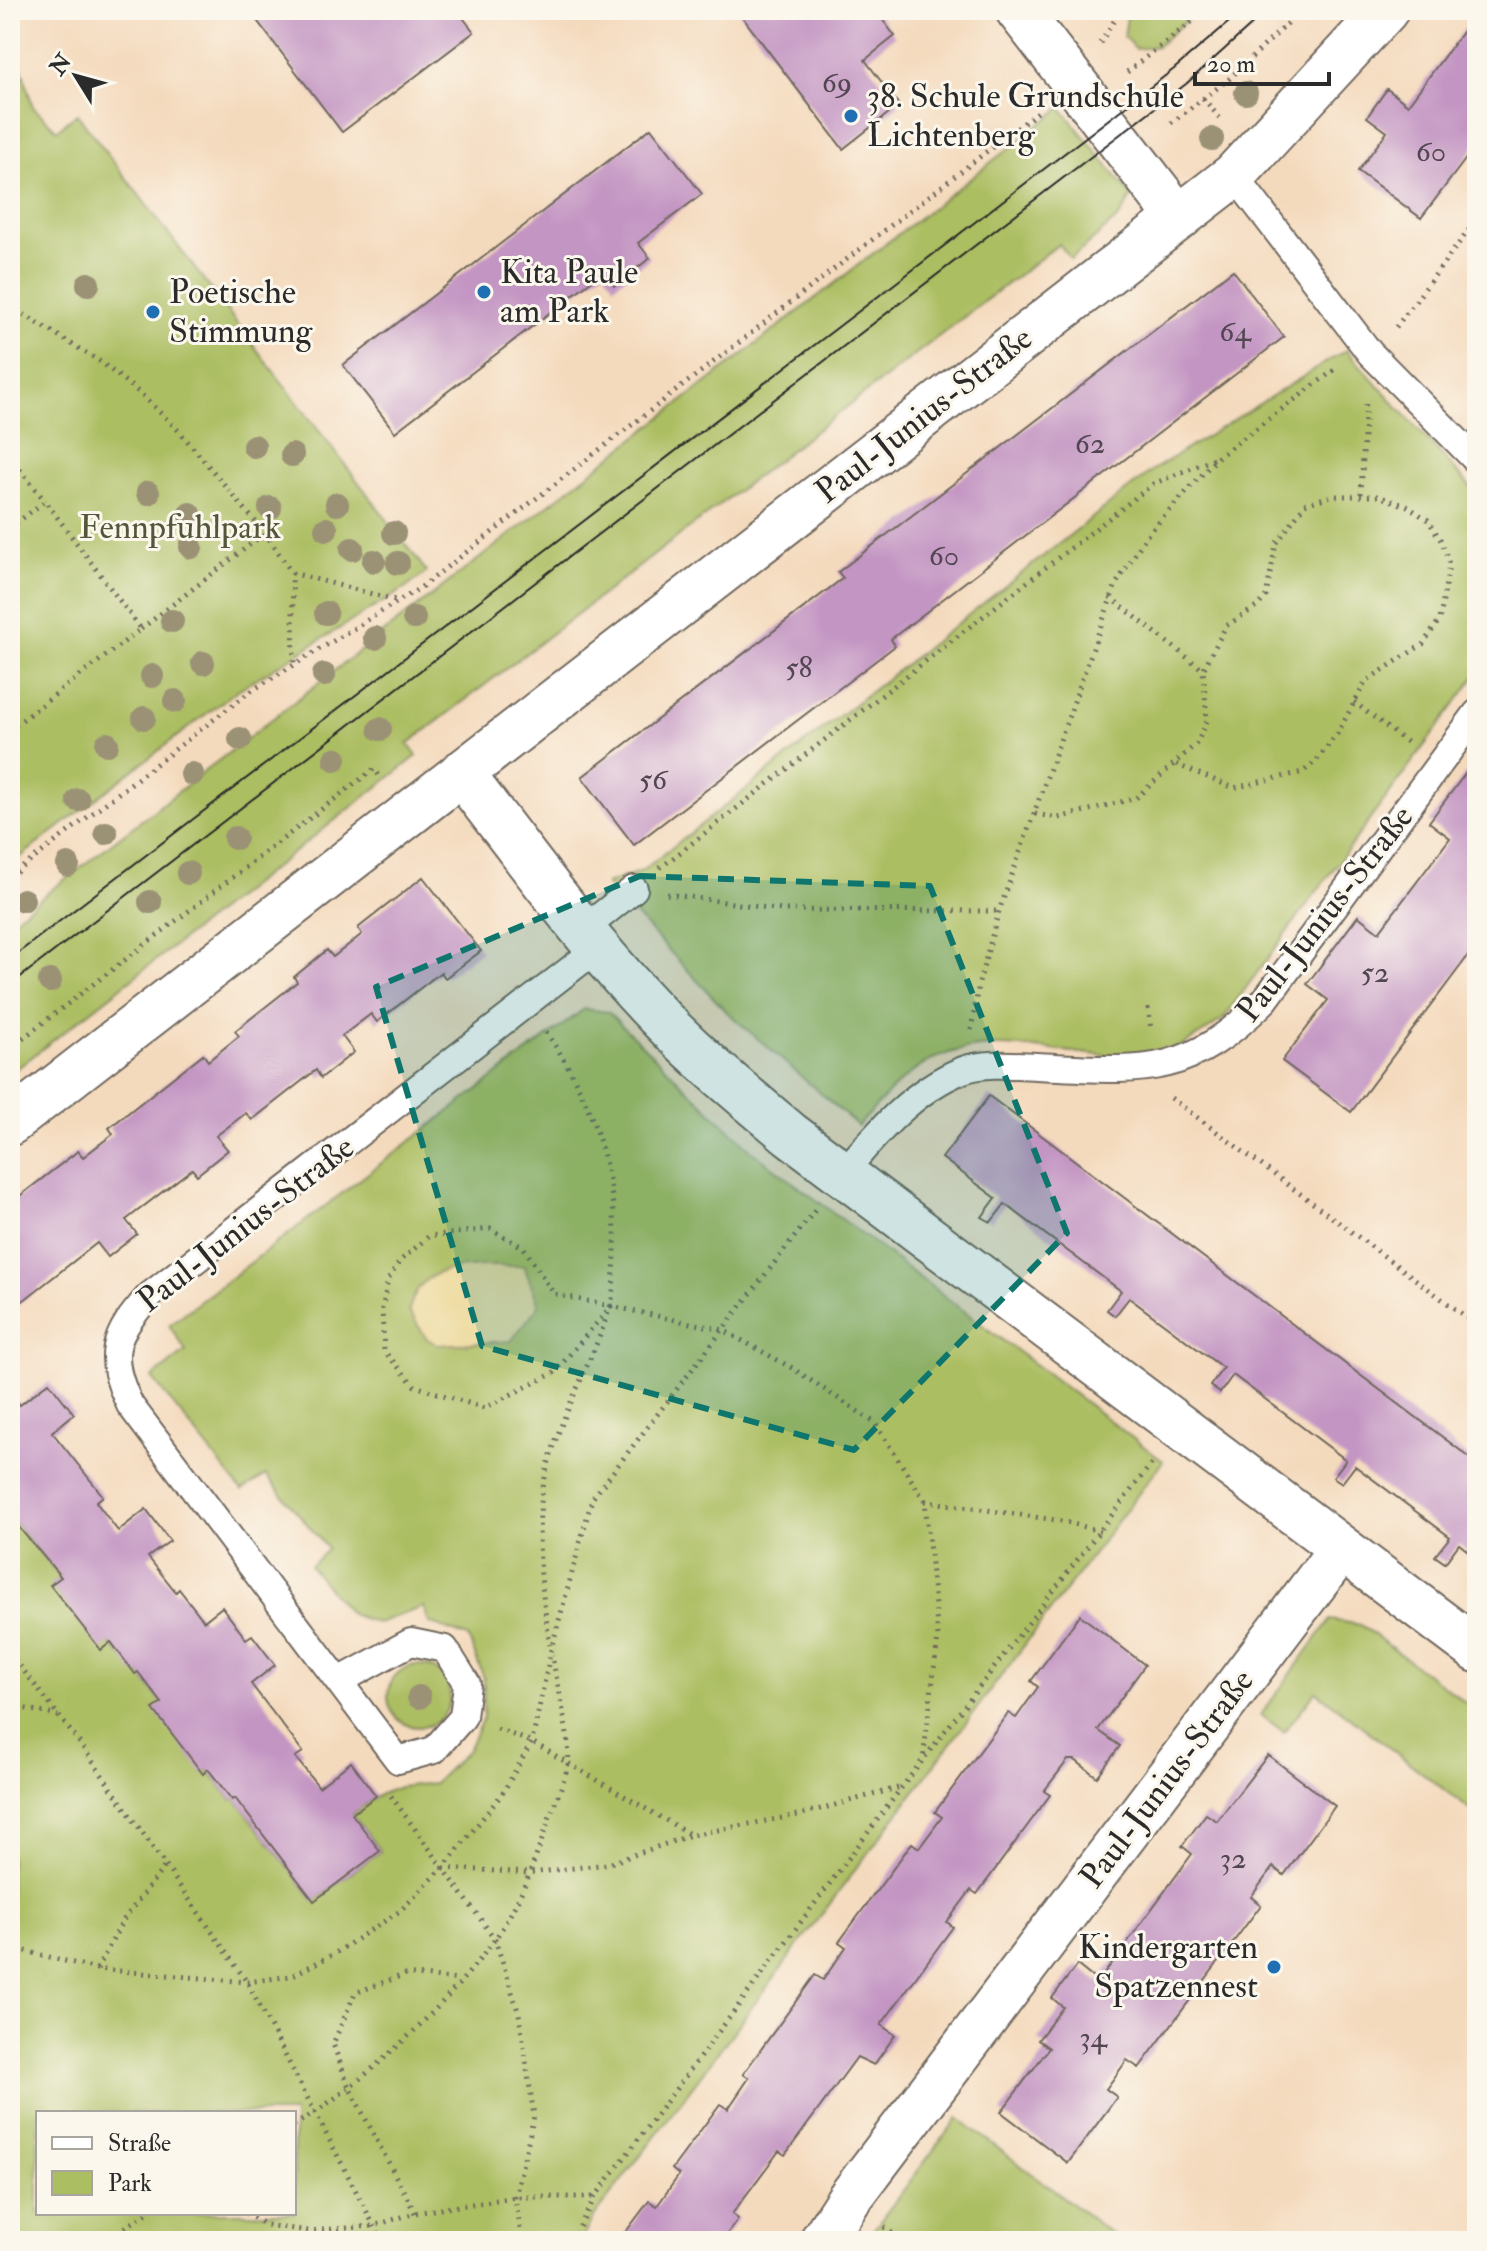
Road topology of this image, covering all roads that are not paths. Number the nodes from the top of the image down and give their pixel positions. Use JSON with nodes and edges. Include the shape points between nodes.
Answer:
{"nodes":[{"id":1,"x":1018,"y":10,"type":"edge"},
{"id":2,"x":1386,"y":10,"type":"edge"},
{"id":3,"x":1234,"y":175,"type":"junction"},
{"id":4,"x":1179,"y":218,"type":"junction"},
{"id":5,"x":1477,"y":461,"type":"edge"},
{"id":6,"x":1477,"y":713,"type":"edge"},
{"id":7,"x":461,"y":773,"type":"junction"},
{"id":8,"x":634,"y":889,"type":"road end"},
{"id":9,"x":590,"y":939,"type":"junction"},
{"id":10,"x":10,"y":1123,"type":"edge"},
{"id":11,"x":843,"y":1173,"type":"junction"},
{"id":12,"x":1341,"y":1549,"type":"junction"},
{"id":13,"x":1477,"y":1650,"type":"edge"},
{"id":14,"x":341,"y":1680,"type":"junction"},
{"id":15,"x":822,"y":2241,"type":"edge"}],
"edges":[{"from":1,"to":4,"type":"street"},
{"from":2,"to":3,"type":"street","name":"Paul-Junius-Straße"},
{"from":3,"to":4,"type":"street","name":"Paul-Junius-Straße"},
{"from":3,"to":5,"type":"lane","via":[[1370,353]]},
{"from":4,"to":7,"type":"street","name":"Paul-Junius-Straße"},
{"from":6,"to":11,"type":"lane","name":"Paul-Junius-Straße","via":[[1274,989],[1231,1034],[1188,1058],[1135,1071],[1008,1065],[965,1069],[920,1094]]},
{"from":7,"to":9,"type":"street"},
{"from":7,"to":10,"type":"street","name":"Paul-Junius-Straße"},
{"from":8,"to":9,"type":"lane","name":"Paul-Junius-Straße"},
{"from":9,"to":11,"type":"street","via":[[719,1074]]},
{"from":9,"to":14,"type":"lane","name":"Paul-Junius-Straße","via":[[149,1296],[115,1343],[116,1376],[130,1405]]},
{"from":11,"to":12,"type":"street"},
{"from":12,"to":13,"type":"street"},
{"from":12,"to":15,"type":"street","name":"Paul-Junius-Straße"},
{"from":14,"to":14,"type":"lane","name":"Paul-Junius-Straße","via":[[411,1642],[445,1649],[467,1684],[463,1717],[434,1750],[398,1760]]}]}
